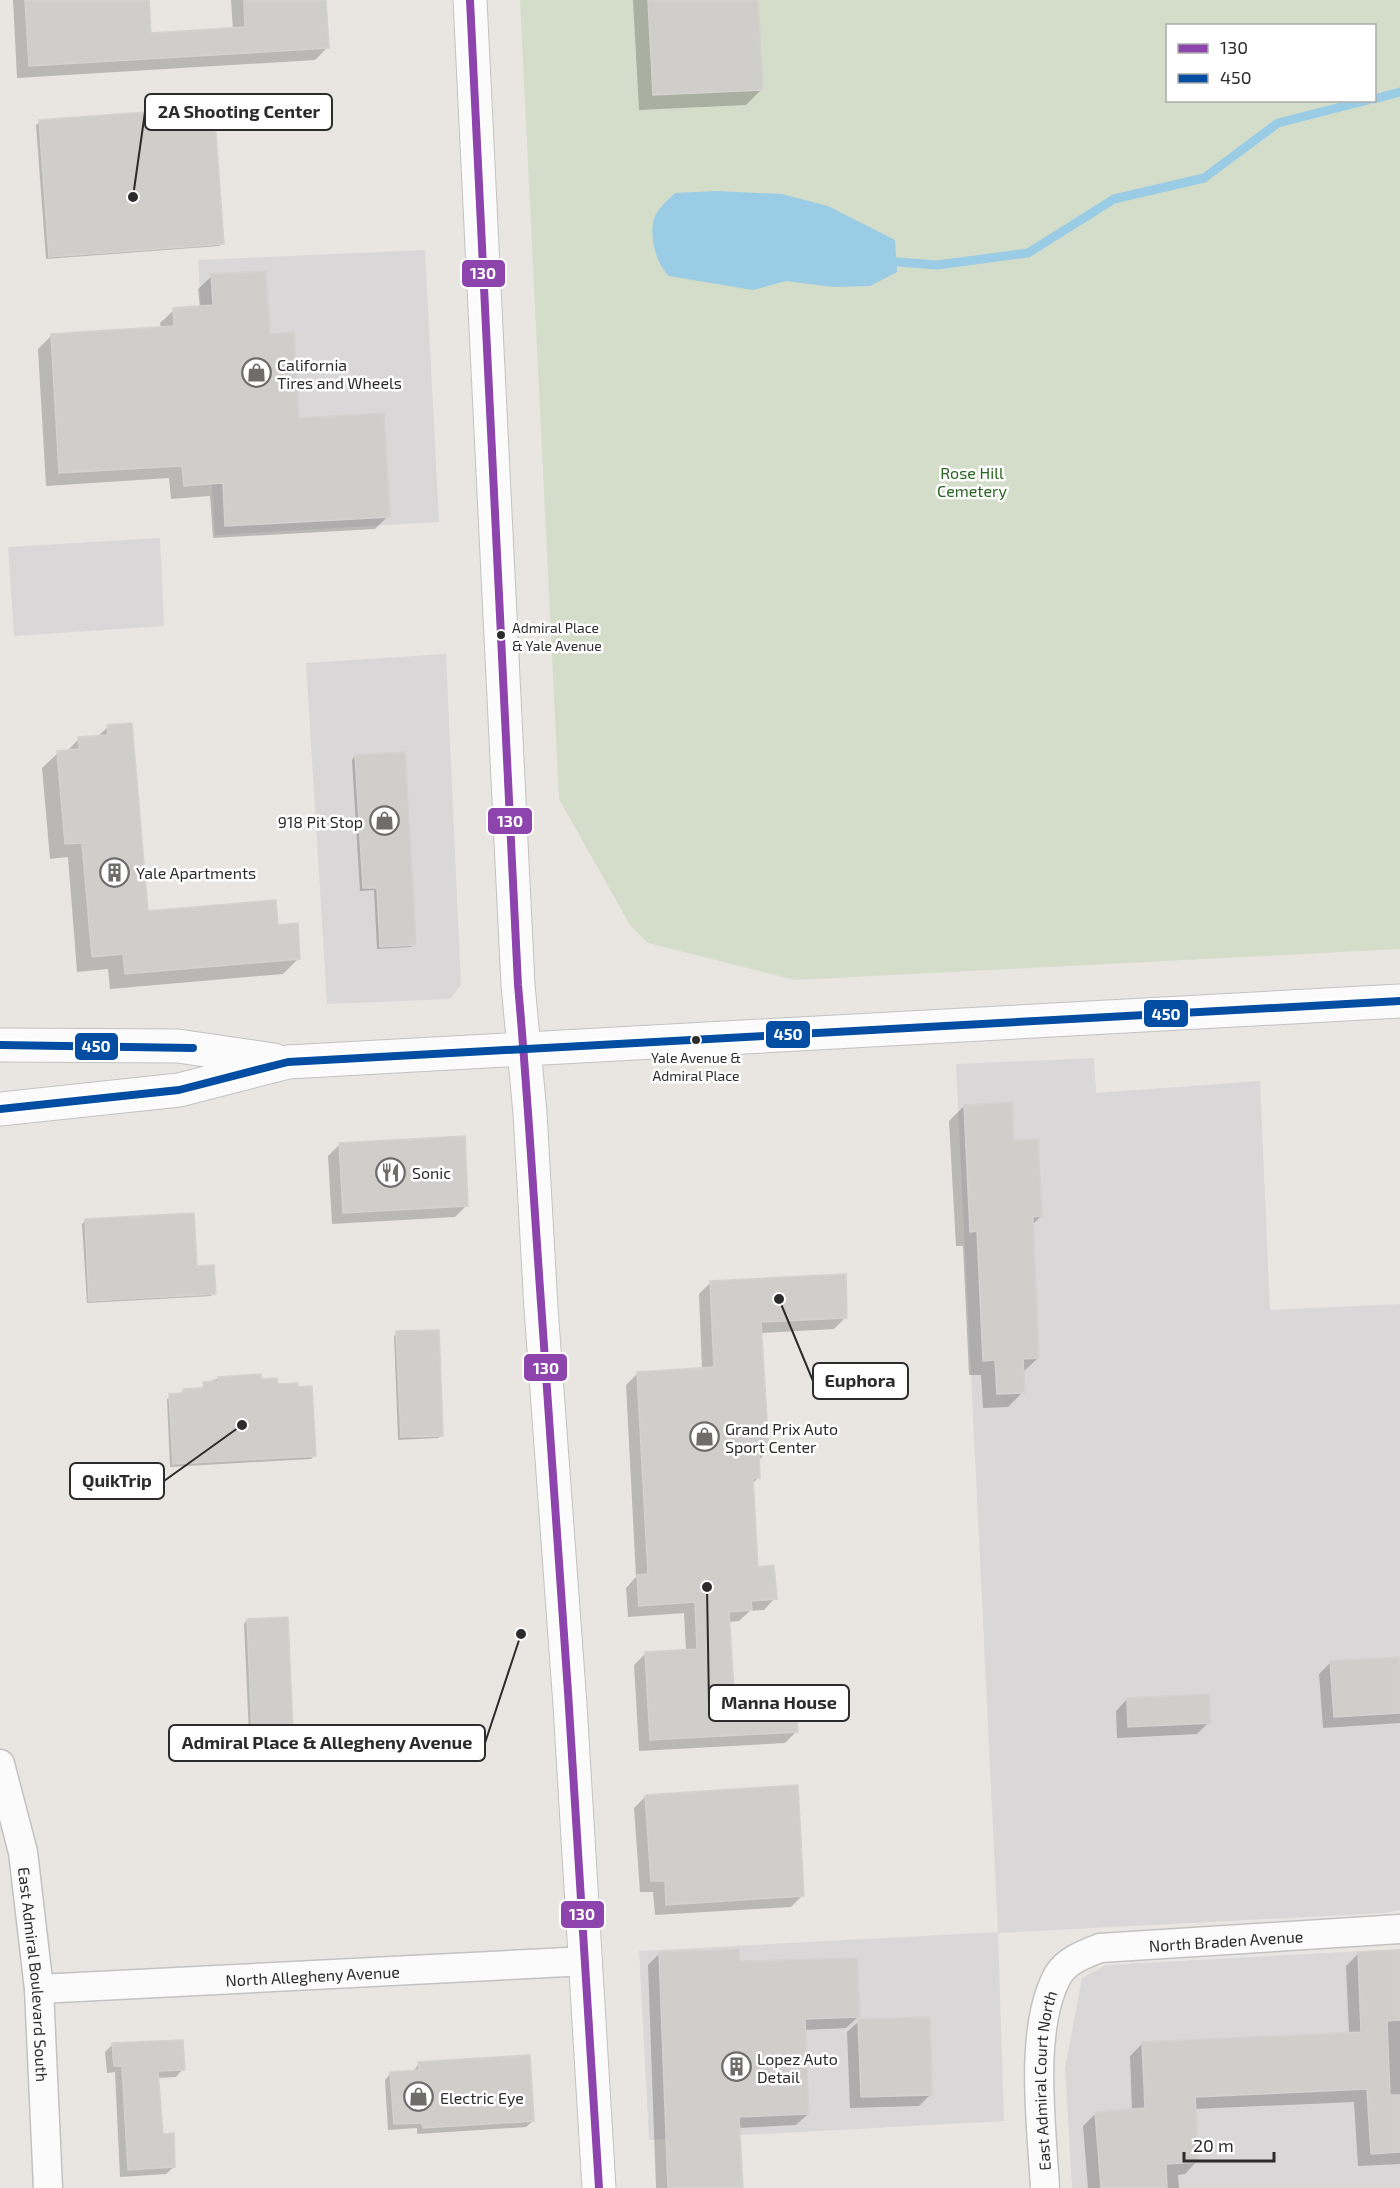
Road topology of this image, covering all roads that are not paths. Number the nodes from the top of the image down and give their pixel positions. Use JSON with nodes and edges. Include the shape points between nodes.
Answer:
{"nodes":[{"id":1,"x":470,"y":0,"type":"edge"},
{"id":2,"x":1400,"y":1001,"type":"edge"},
{"id":3,"x":0,"y":1045,"type":"edge"},
{"id":4,"x":524,"y":1048,"type":"junction"},
{"id":5,"x":288,"y":1062,"type":"junction"},
{"id":6,"x":0,"y":1109,"type":"edge"},
{"id":7,"x":0,"y":1764,"type":"edge"},
{"id":8,"x":1400,"y":1929,"type":"edge"},
{"id":9,"x":587,"y":1961,"type":"junction"},
{"id":10,"x":1059,"y":1974,"type":"joint"},
{"id":11,"x":39,"y":1989,"type":"junction"},
{"id":12,"x":48,"y":2188,"type":"edge"},
{"id":13,"x":599,"y":2188,"type":"edge"},
{"id":14,"x":1045,"y":2188,"type":"edge"}],
"edges":[{"from":1,"to":4,"type":"main road"},
{"from":2,"to":4,"type":"main road"},
{"from":3,"to":5,"type":"main road","via":[[178,1046]]},
{"from":4,"to":5,"type":"main road"},
{"from":4,"to":9,"type":"main road"},
{"from":5,"to":6,"type":"main road","via":[[179,1090]]},
{"from":7,"to":11,"type":"street","name":"East Admiral Boulevard South","via":[[23,1852]]},
{"from":8,"to":10,"type":"street","name":"North Braden Avenue","via":[[1100,1948],[1076,1958]]},
{"from":9,"to":11,"type":"street","name":"North Allegheny Avenue"},
{"from":9,"to":13,"type":"main road"},
{"from":10,"to":14,"type":"street","name":"East Admiral Court North","via":[[1042,2031],[1039,2071]]},
{"from":11,"to":12,"type":"street","name":"East Admiral Boulevard South"}]}
